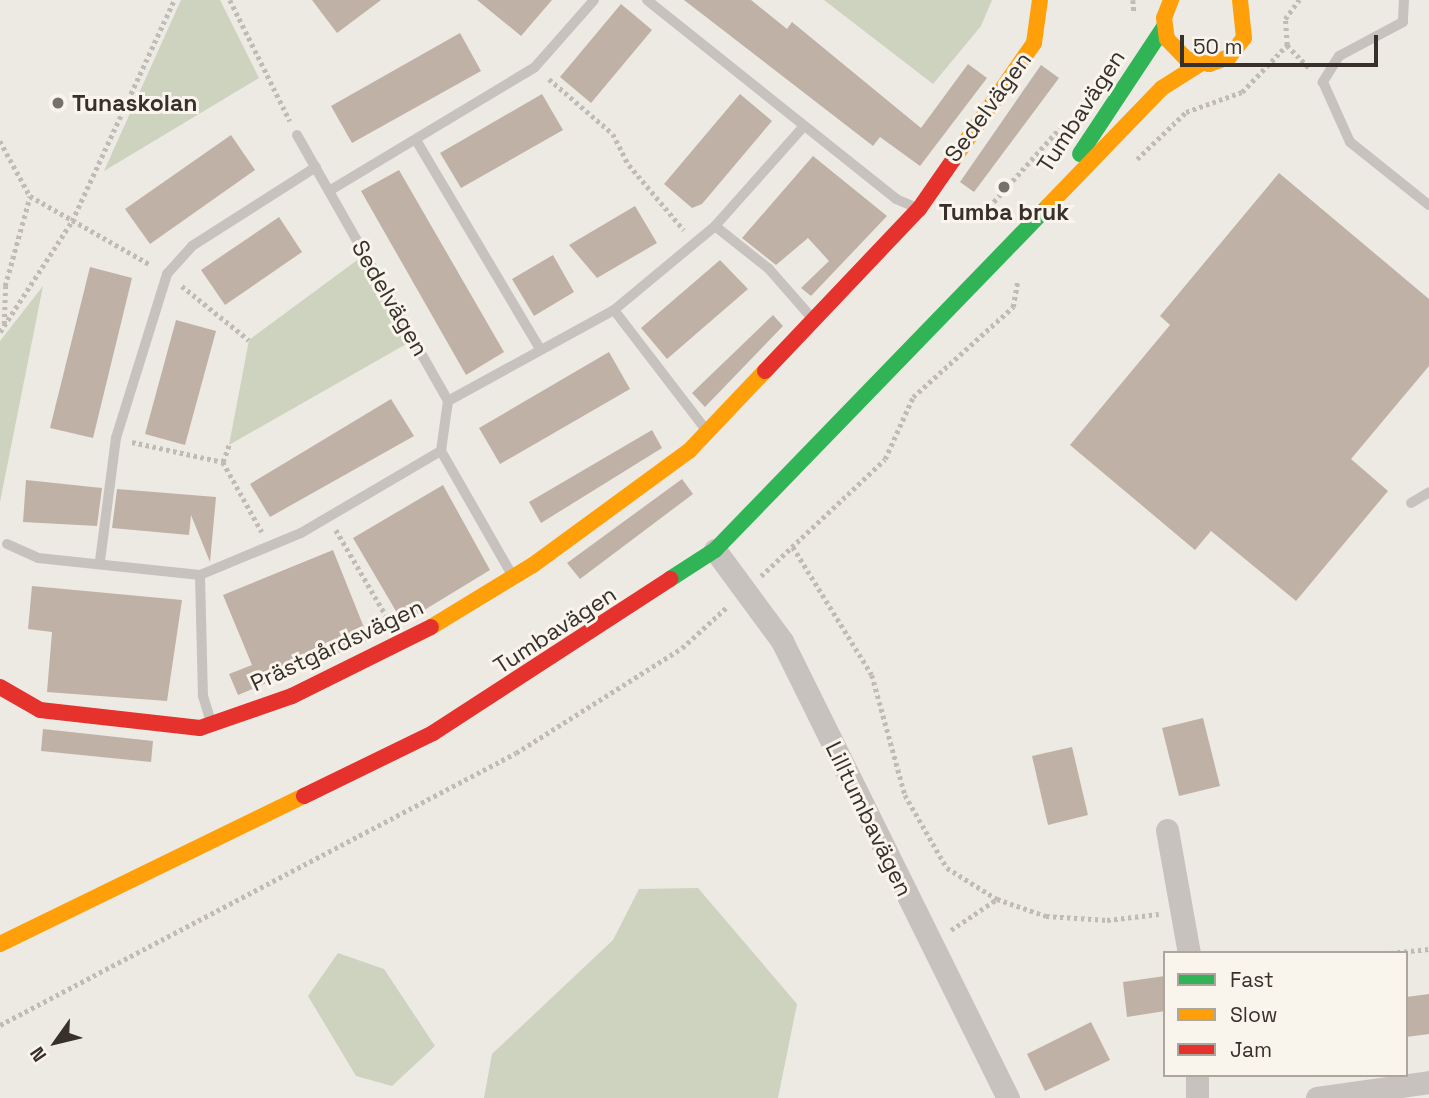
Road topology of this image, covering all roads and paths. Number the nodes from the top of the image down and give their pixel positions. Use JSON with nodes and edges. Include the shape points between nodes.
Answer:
{"nodes":[{"id":1,"x":174,"y":0,"type":"edge"},
{"id":2,"x":230,"y":0,"type":"edge"},
{"id":3,"x":593,"y":0,"type":"edge"},
{"id":4,"x":647,"y":0,"type":"edge"},
{"id":5,"x":1040,"y":0,"type":"edge"},
{"id":6,"x":1133,"y":0,"type":"edge"},
{"id":7,"x":1240,"y":0,"type":"edge"},
{"id":8,"x":1298,"y":0,"type":"edge"},
{"id":9,"x":1404,"y":0,"type":"edge"},
{"id":10,"x":1259,"y":8,"type":"dead end"},
{"id":11,"x":1163,"y":11,"type":"edge"},
{"id":12,"x":1135,"y":17,"type":"dead end"},
{"id":13,"x":1248,"y":23,"type":"junction"},
{"id":14,"x":1287,"y":45,"type":"junction"},
{"id":15,"x":1200,"y":64,"type":"junction"},
{"id":16,"x":535,"y":67,"type":"junction"},
{"id":17,"x":1309,"y":68,"type":"dead end"},
{"id":18,"x":804,"y":126,"type":"junction"},
{"id":19,"x":1062,"y":127,"type":"dead end"},
{"id":20,"x":297,"y":135,"type":"joint"},
{"id":21,"x":416,"y":140,"type":"junction"},
{"id":22,"x":0,"y":141,"type":"edge"},
{"id":23,"x":1132,"y":164,"type":"dead end"},
{"id":24,"x":316,"y":167,"type":"junction"},
{"id":25,"x":329,"y":191,"type":"junction"},
{"id":26,"x":30,"y":196,"type":"junction"},
{"id":27,"x":1429,"y":205,"type":"edge"},
{"id":28,"x":919,"y":209,"type":"junction"},
{"id":29,"x":1038,"y":220,"type":"junction"},
{"id":30,"x":72,"y":221,"type":"junction"},
{"id":31,"x":715,"y":226,"type":"junction"},
{"id":32,"x":695,"y":243,"type":"junction"},
{"id":33,"x":167,"y":274,"type":"junction"},
{"id":34,"x":1019,"y":276,"type":"dead end"},
{"id":35,"x":614,"y":310,"type":"junction"},
{"id":36,"x":816,"y":321,"type":"junction"},
{"id":37,"x":2,"y":329,"type":"edge"},
{"id":38,"x":249,"y":340,"type":"dead end"},
{"id":39,"x":540,"y":349,"type":"junction"},
{"id":40,"x":448,"y":401,"type":"junction"},
{"id":41,"x":708,"y":432,"type":"junction"},
{"id":42,"x":116,"y":438,"type":"junction"},
{"id":43,"x":229,"y":445,"type":"dead end"},
{"id":44,"x":441,"y":451,"type":"junction"},
{"id":45,"x":223,"y":462,"type":"junction"},
{"id":46,"x":1429,"y":492,"type":"edge"},
{"id":47,"x":1411,"y":503,"type":"dead end"},
{"id":48,"x":328,"y":517,"type":"junction"},
{"id":49,"x":6,"y":544,"type":"dead end"},
{"id":50,"x":269,"y":545,"type":"junction"},
{"id":51,"x":793,"y":547,"type":"junction"},
{"id":52,"x":715,"y":550,"type":"junction"},
{"id":53,"x":100,"y":561,"type":"junction"},
{"id":54,"x":200,"y":575,"type":"junction"},
{"id":55,"x":513,"y":577,"type":"junction"},
{"id":56,"x":746,"y":590,"type":"junction"},
{"id":57,"x":403,"y":644,"type":"junction"},
{"id":58,"x":0,"y":687,"type":"edge"},
{"id":59,"x":212,"y":724,"type":"junction"},
{"id":60,"x":1167,"y":830,"type":"dead end"},
{"id":61,"x":997,"y":899,"type":"junction"},
{"id":62,"x":1180,"y":911,"type":"junction"},
{"id":63,"x":0,"y":944,"type":"edge"},
{"id":64,"x":930,"y":945,"type":"junction"},
{"id":65,"x":1429,"y":949,"type":"edge"},
{"id":66,"x":1189,"y":951,"type":"edge"},
{"id":67,"x":1408,"y":951,"type":"edge"},
{"id":68,"x":0,"y":1025,"type":"edge"},
{"id":69,"x":1197,"y":1077,"type":"edge"},
{"id":70,"x":1429,"y":1082,"type":"edge"},
{"id":71,"x":1008,"y":1098,"type":"edge"},
{"id":72,"x":1197,"y":1098,"type":"edge"},
{"id":73,"x":1317,"y":1098,"type":"edge"}],
"edges":[{"from":1,"to":30,"type":"path"},
{"from":2,"to":20,"type":"path"},
{"from":3,"to":16,"type":"lane"},
{"from":4,"to":18,"type":"lane"},
{"from":5,"to":28,"type":"main road","name":"Sedelvägen","via":[[1034,43]]},
{"from":6,"to":12,"type":"path"},
{"from":7,"to":13,"type":"main road"},
{"from":8,"to":14,"type":"path","via":[[1285,19]]},
{"from":9,"to":27,"type":"lane","via":[[1403,22],[1339,56],[1323,82],[1350,142]]},
{"from":10,"to":13,"type":"main road"},
{"from":11,"to":15,"type":"main road","via":[[1177,53]]},
{"from":11,"to":29,"type":"main road","name":"Tumbavägen"},
{"from":13,"to":15,"type":"main road","name":"Tumbavägen","via":[[1229,57]]},
{"from":14,"to":17,"type":"path"},
{"from":14,"to":23,"type":"path","via":[[1242,92],[1186,112]]},
{"from":15,"to":29,"type":"main road","name":"Tumbavägen","via":[[1162,88]]},
{"from":16,"to":21,"type":"lane"},
{"from":16,"to":32,"type":"path","via":[[613,134],[629,165]]},
{"from":18,"to":28,"type":"lane","via":[[896,199]]},
{"from":18,"to":31,"type":"lane"},
{"from":19,"to":28,"type":"path","via":[[989,206],[956,219]]},
{"from":20,"to":24,"type":"lane","name":"Sedelvägen"},
{"from":21,"to":25,"type":"lane"},
{"from":21,"to":39,"type":"lane"},
{"from":22,"to":26,"type":"path"},
{"from":24,"to":25,"type":"lane","name":"Sedelvägen"},
{"from":24,"to":33,"type":"lane","via":[[191,246]]},
{"from":25,"to":40,"type":"lane","name":"Sedelvägen"},
{"from":26,"to":30,"type":"path"},
{"from":26,"to":37,"type":"path","via":[[5,286]]},
{"from":28,"to":36,"type":"main road","name":"Sedelvägen"},
{"from":29,"to":52,"type":"main road","name":"Tumbavägen"},
{"from":30,"to":33,"type":"path"},
{"from":30,"to":37,"type":"path"},
{"from":31,"to":32,"type":"lane"},
{"from":31,"to":36,"type":"lane","via":[[769,270]]},
{"from":32,"to":35,"type":"lane"},
{"from":33,"to":38,"type":"path"},
{"from":33,"to":42,"type":"lane"},
{"from":34,"to":51,"type":"path","via":[[1013,307],[913,397],[885,459]]},
{"from":35,"to":39,"type":"lane"},
{"from":35,"to":41,"type":"lane"},
{"from":36,"to":41,"type":"main road","name":"Sedelvägen"},
{"from":39,"to":40,"type":"lane"},
{"from":40,"to":44,"type":"lane"},
{"from":41,"to":55,"type":"main road","name":"Sedelvägen"},
{"from":42,"to":45,"type":"path"},
{"from":42,"to":53,"type":"lane"},
{"from":43,"to":45,"type":"path"},
{"from":44,"to":48,"type":"lane"},
{"from":44,"to":55,"type":"lane"},
{"from":45,"to":50,"type":"path"},
{"from":46,"to":47,"type":"lane"},
{"from":48,"to":50,"type":"lane"},
{"from":48,"to":57,"type":"path"},
{"from":49,"to":53,"type":"lane","via":[[38,558]]},
{"from":50,"to":54,"type":"lane"},
{"from":51,"to":56,"type":"path"},
{"from":51,"to":61,"type":"path","via":[[873,675],[905,795],[947,868]]},
{"from":52,"to":56,"type":"street","name":"Lilltumbavägen"},
{"from":52,"to":63,"type":"main road","name":"Tumbavägen","via":[[433,733]]},
{"from":53,"to":54,"type":"lane"},
{"from":54,"to":59,"type":"lane","via":[[203,696]]},
{"from":55,"to":57,"type":"main road","name":"Prästgårdsvägen"},
{"from":56,"to":64,"type":"street","name":"Lilltumbavägen","via":[[782,641]]},
{"from":56,"to":68,"type":"path","via":[[682,649],[516,753]]},
{"from":57,"to":59,"type":"main road","name":"Prästgårdsvägen"},
{"from":58,"to":59,"type":"main road","name":"Prästgårdsvägen","via":[[40,710],[200,728]]},
{"from":60,"to":62,"type":"street"},
{"from":61,"to":62,"type":"path","via":[[1046,916],[1107,920]]},
{"from":61,"to":64,"type":"path"},
{"from":62,"to":66,"type":"street"},
{"from":64,"to":71,"type":"street","name":"Lilltumbavägen"},
{"from":65,"to":67,"type":"path"},
{"from":69,"to":72,"type":"street"},
{"from":70,"to":73,"type":"street"}]}
